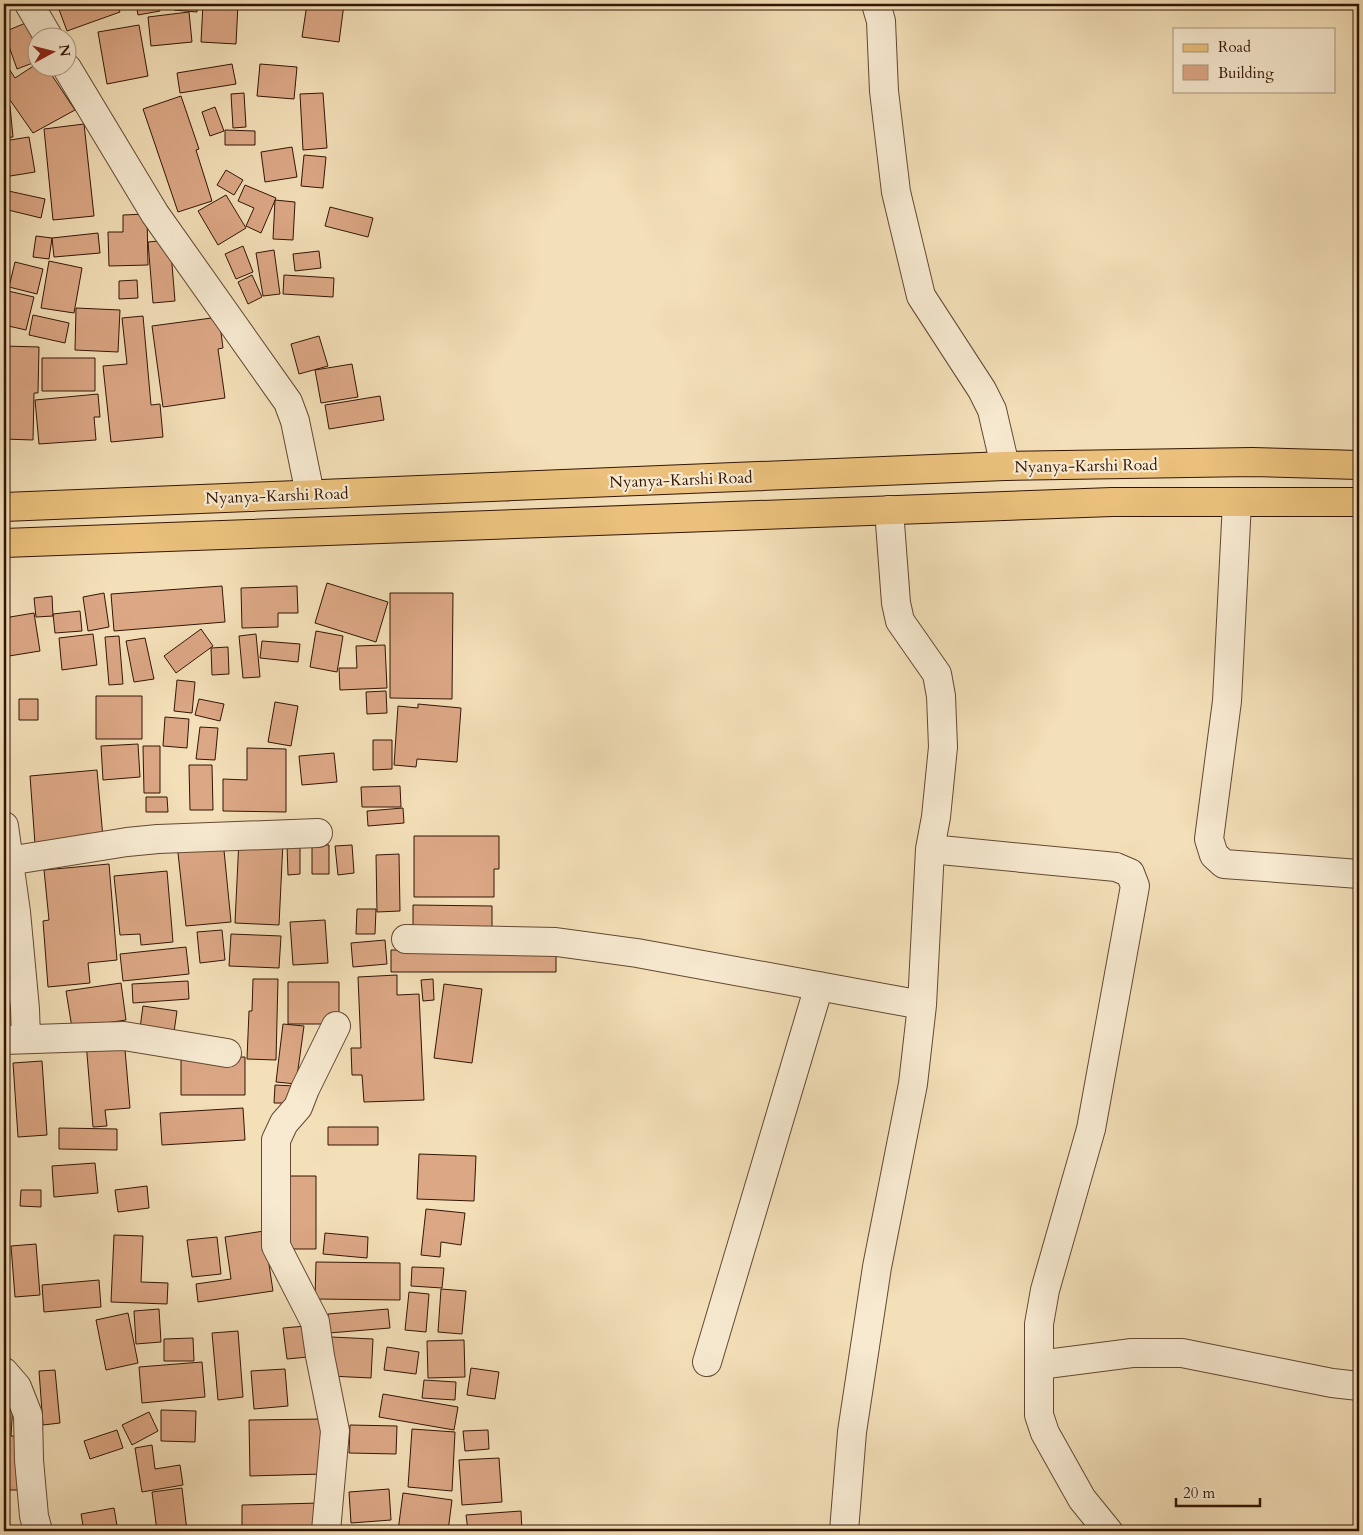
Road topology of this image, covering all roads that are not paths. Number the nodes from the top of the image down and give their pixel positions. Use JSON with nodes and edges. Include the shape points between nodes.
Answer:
{"nodes":[{"id":1,"x":29,"y":4,"type":"edge"},
{"id":2,"x":876,"y":4,"type":"edge"},
{"id":3,"x":44,"y":28,"type":"edge"},
{"id":4,"x":73,"y":78,"type":"edge"},
{"id":5,"x":1359,"y":465,"type":"edge"},
{"id":6,"x":1005,"y":466,"type":"junction"},
{"id":7,"x":310,"y":494,"type":"junction"},
{"id":8,"x":1237,"y":502,"type":"junction"},
{"id":9,"x":1359,"y":502,"type":"edge"},
{"id":10,"x":4,"y":507,"type":"edge"},
{"id":11,"x":889,"y":510,"type":"junction"},
{"id":12,"x":4,"y":542,"type":"edge"},
{"id":13,"x":4,"y":826,"type":"edge"},
{"id":14,"x":318,"y":834,"type":"dead end"},
{"id":15,"x":930,"y":849,"type":"junction"},
{"id":16,"x":8,"y":861,"type":"junction"},
{"id":17,"x":1359,"y":874,"type":"edge"},
{"id":18,"x":406,"y":940,"type":"dead end"},
{"id":19,"x":819,"y":986,"type":"junction"},
{"id":20,"x":922,"y":1006,"type":"junction"},
{"id":21,"x":336,"y":1026,"type":"dead end"},
{"id":22,"x":15,"y":1039,"type":"edge"},
{"id":23,"x":226,"y":1053,"type":"dead end"},
{"id":24,"x":707,"y":1362,"type":"dead end"},
{"id":25,"x":1039,"y":1365,"type":"junction"},
{"id":26,"x":4,"y":1372,"type":"edge"},
{"id":27,"x":1359,"y":1386,"type":"edge"},
{"id":28,"x":38,"y":1531,"type":"edge"},
{"id":29,"x":326,"y":1531,"type":"edge"},
{"id":30,"x":844,"y":1531,"type":"edge"},
{"id":31,"x":1108,"y":1531,"type":"edge"}],
"edges":[{"from":1,"to":3,"type":"street"},
{"from":2,"to":6,"type":"street","via":[[881,21],[884,91],[896,192],[921,296],[992,410]]},
{"from":4,"to":7,"type":"street","via":[[155,214],[288,402],[296,421]]},
{"from":5,"to":6,"type":"main road","name":"Nyanya-Karshi Road","via":[[1252,462]]},
{"from":6,"to":7,"type":"main road","name":"Nyanya-Karshi Road"},
{"from":7,"to":10,"type":"main road","name":"Nyanya-Karshi Road"},
{"from":8,"to":9,"type":"main road"},
{"from":8,"to":11,"type":"main road","via":[[1112,502]]},
{"from":8,"to":17,"type":"street","via":[[1227,701],[1209,839],[1214,855],[1224,864]]},
{"from":11,"to":12,"type":"main road"},
{"from":11,"to":15,"type":"street","via":[[900,621],[937,674],[941,696],[943,747],[940,789]]},
{"from":13,"to":16,"type":"street"},
{"from":14,"to":16,"type":"street","via":[[158,839]]},
{"from":15,"to":20,"type":"street"},
{"from":15,"to":25,"type":"street","via":[[1116,867],[1130,873],[1136,886],[1091,1129],[1045,1290],[1039,1324]]},
{"from":16,"to":22,"type":"street","via":[[25,1009]]},
{"from":18,"to":19,"type":"street","via":[[556,942],[637,953]]},
{"from":19,"to":20,"type":"street"},
{"from":19,"to":24,"type":"street"},
{"from":20,"to":30,"type":"street","via":[[913,1084],[877,1267],[852,1432]]},
{"from":21,"to":29,"type":"street","via":[[298,1107],[284,1123],[276,1140],[276,1246],[316,1322],[335,1430]]},
{"from":22,"to":23,"type":"street","via":[[124,1036]]},
{"from":25,"to":27,"type":"street","via":[[1132,1353],[1182,1353]]},
{"from":25,"to":31,"type":"street","via":[[1039,1415],[1045,1433],[1082,1499]]},
{"from":26,"to":28,"type":"street","via":[[17,1387],[28,1415],[29,1460]]}]}
